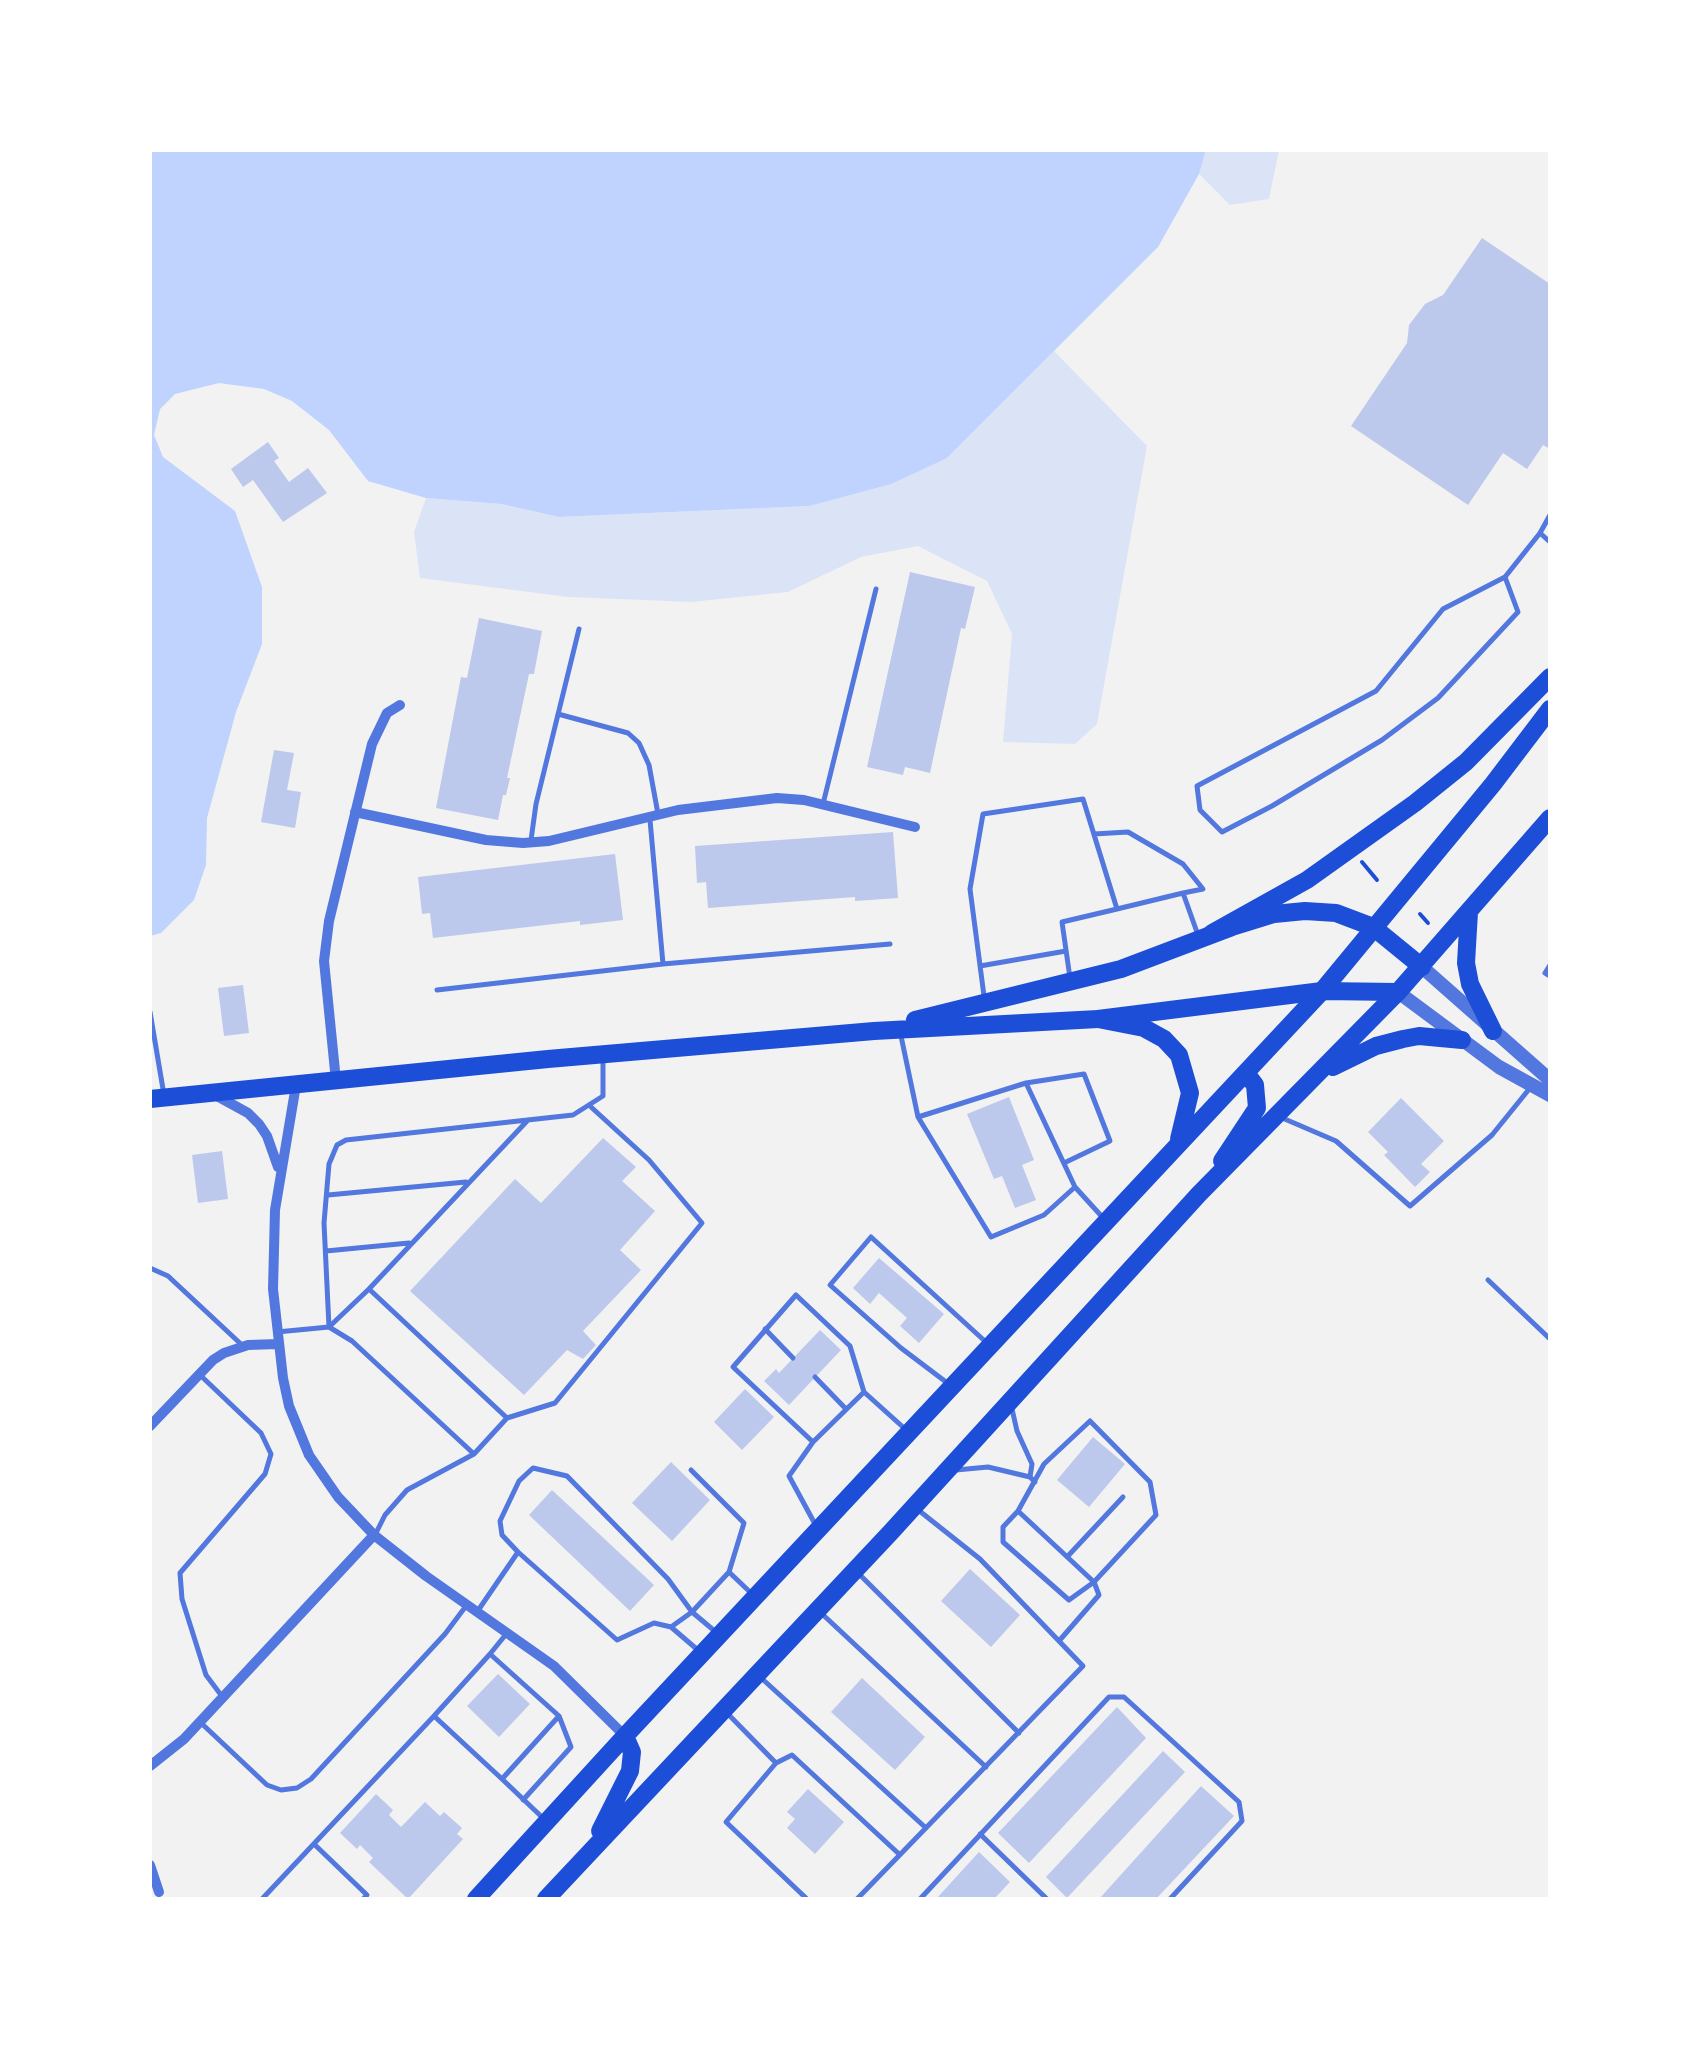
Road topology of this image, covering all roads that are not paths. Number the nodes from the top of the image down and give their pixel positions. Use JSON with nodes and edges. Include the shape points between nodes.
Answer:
{"nodes":[{"id":1,"x":1550,"y":516,"type":"edge"},
{"id":2,"x":1540,"y":533,"type":"junction"},
{"id":3,"x":1550,"y":542,"type":"edge"},
{"id":4,"x":1505,"y":577,"type":"junction"},
{"id":5,"x":876,"y":588,"type":"dead end"},
{"id":6,"x":579,"y":628,"type":"dead end"},
{"id":7,"x":1550,"y":677,"type":"edge"},
{"id":8,"x":400,"y":704,"type":"dead end"},
{"id":9,"x":1550,"y":709,"type":"edge"},
{"id":10,"x":558,"y":714,"type":"junction"},
{"id":11,"x":823,"y":804,"type":"junction"},
{"id":12,"x":355,"y":812,"type":"junction"},
{"id":13,"x":654,"y":816,"type":"junction"},
{"id":14,"x":1550,"y":818,"type":"edge"},
{"id":15,"x":914,"y":827,"type":"dead end"},
{"id":16,"x":1094,"y":834,"type":"junction"},
{"id":17,"x":531,"y":842,"type":"junction"},
{"id":18,"x":1182,"y":893,"type":"junction"},
{"id":19,"x":1117,"y":908,"type":"junction"},
{"id":20,"x":1469,"y":911,"type":"junction"},
{"id":21,"x":1373,"y":927,"type":"junction"},
{"id":22,"x":1206,"y":936,"type":"junction"},
{"id":23,"x":890,"y":944,"type":"dead end"},
{"id":24,"x":1066,"y":952,"type":"junction"},
{"id":25,"x":663,"y":964,"type":"junction"},
{"id":26,"x":1550,"y":965,"type":"edge"},
{"id":27,"x":980,"y":966,"type":"junction"},
{"id":28,"x":1422,"y":966,"type":"junction"},
{"id":29,"x":1550,"y":976,"type":"edge"},
{"id":30,"x":1070,"y":982,"type":"junction"},
{"id":31,"x":436,"y":990,"type":"dead end"},
{"id":32,"x":1322,"y":991,"type":"junction"},
{"id":33,"x":1398,"y":992,"type":"junction"},
{"id":34,"x":985,"y":1003,"type":"junction"},
{"id":35,"x":150,"y":1012,"type":"edge"},
{"id":36,"x":1098,"y":1019,"type":"junction"},
{"id":37,"x":899,"y":1029,"type":"junction"},
{"id":38,"x":874,"y":1030,"type":"junction"},
{"id":39,"x":1493,"y":1031,"type":"junction"},
{"id":40,"x":1462,"y":1040,"type":"junction"},
{"id":41,"x":603,"y":1055,"type":"junction"},
{"id":42,"x":1324,"y":1071,"type":"junction"},
{"id":43,"x":1246,"y":1073,"type":"junction"},
{"id":44,"x":1550,"y":1080,"type":"edge"},
{"id":45,"x":336,"y":1081,"type":"junction"},
{"id":46,"x":1026,"y":1083,"type":"junction"},
{"id":47,"x":296,"y":1086,"type":"junction"},
{"id":48,"x":1532,"y":1086,"type":"junction"},
{"id":49,"x":212,"y":1093,"type":"junction"},
{"id":50,"x":1550,"y":1095,"type":"edge"},
{"id":51,"x":157,"y":1099,"type":"edge"},
{"id":52,"x":590,"y":1107,"type":"junction"},
{"id":53,"x":1279,"y":1116,"type":"junction"},
{"id":54,"x":918,"y":1117,"type":"junction"},
{"id":55,"x":528,"y":1120,"type":"junction"},
{"id":56,"x":1176,"y":1148,"type":"junction"},
{"id":57,"x":1064,"y":1163,"type":"junction"},
{"id":58,"x":279,"y":1172,"type":"junction"},
{"id":59,"x":469,"y":1182,"type":"junction"},
{"id":60,"x":1075,"y":1188,"type":"junction"},
{"id":61,"x":1200,"y":1194,"type":"junction"},
{"id":62,"x":326,"y":1195,"type":"junction"},
{"id":63,"x":1106,"y":1222,"type":"junction"},
{"id":64,"x":412,"y":1242,"type":"junction"},
{"id":65,"x":324,"y":1252,"type":"junction"},
{"id":66,"x":150,"y":1268,"type":"edge"},
{"id":67,"x":1488,"y":1280,"type":"dead end"},
{"id":68,"x":369,"y":1289,"type":"junction"},
{"id":69,"x":329,"y":1327,"type":"junction"},
{"id":70,"x":766,"y":1329,"type":"junction"},
{"id":71,"x":278,"y":1338,"type":"junction"},
{"id":72,"x":1550,"y":1339,"type":"edge"},
{"id":73,"x":242,"y":1346,"type":"junction"},
{"id":74,"x":990,"y":1346,"type":"junction"},
{"id":75,"x":793,"y":1358,"type":"dead end"},
{"id":76,"x":199,"y":1374,"type":"junction"},
{"id":77,"x":815,"y":1377,"type":"dead end"},
{"id":78,"x":953,"y":1387,"type":"junction"},
{"id":79,"x":864,"y":1392,"type":"junction"},
{"id":80,"x":1011,"y":1401,"type":"junction"},
{"id":81,"x":846,"y":1410,"type":"junction"},
{"id":82,"x":507,"y":1418,"type":"junction"},
{"id":83,"x":150,"y":1426,"type":"edge"},
{"id":84,"x":910,"y":1433,"type":"junction"},
{"id":85,"x":813,"y":1442,"type":"junction"},
{"id":86,"x":474,"y":1454,"type":"junction"},
{"id":87,"x":691,"y":1470,"type":"dead end"},
{"id":88,"x":946,"y":1472,"type":"junction"},
{"id":89,"x":1032,"y":1480,"type":"junction"},
{"id":90,"x":1123,"y":1497,"type":"dead end"},
{"id":91,"x":914,"y":1506,"type":"junction"},
{"id":92,"x":1018,"y":1511,"type":"junction"},
{"id":93,"x":818,"y":1531,"type":"junction"},
{"id":94,"x":374,"y":1536,"type":"junction"},
{"id":95,"x":518,"y":1552,"type":"junction"},
{"id":96,"x":1067,"y":1557,"type":"junction"},
{"id":97,"x":854,"y":1570,"type":"junction"},
{"id":98,"x":728,"y":1572,"type":"junction"},
{"id":99,"x":1094,"y":1582,"type":"junction"},
{"id":100,"x":756,"y":1597,"type":"junction"},
{"id":101,"x":472,"y":1608,"type":"junction"},
{"id":102,"x":818,"y":1610,"type":"junction"},
{"id":103,"x":692,"y":1612,"type":"junction"},
{"id":104,"x":671,"y":1628,"type":"junction"},
{"id":105,"x":508,"y":1632,"type":"junction"},
{"id":106,"x":720,"y":1635,"type":"junction"},
{"id":107,"x":1059,"y":1641,"type":"junction"},
{"id":108,"x":490,"y":1654,"type":"junction"},
{"id":109,"x":702,"y":1654,"type":"junction"},
{"id":110,"x":756,"y":1674,"type":"junction"},
{"id":111,"x":224,"y":1697,"type":"junction"},
{"id":112,"x":724,"y":1709,"type":"junction"},
{"id":113,"x":434,"y":1716,"type":"junction"},
{"id":114,"x":559,"y":1716,"type":"junction"},
{"id":115,"x":200,"y":1722,"type":"junction"},
{"id":116,"x":1019,"y":1733,"type":"junction"},
{"id":117,"x":625,"y":1736,"type":"junction"},
{"id":118,"x":776,"y":1762,"type":"junction"},
{"id":119,"x":150,"y":1766,"type":"edge"},
{"id":120,"x":986,"y":1767,"type":"junction"},
{"id":121,"x":502,"y":1779,"type":"junction"},
{"id":122,"x":523,"y":1800,"type":"junction"},
{"id":123,"x":547,"y":1822,"type":"junction"},
{"id":124,"x":926,"y":1828,"type":"junction"},
{"id":125,"x":980,"y":1834,"type":"junction"},
{"id":126,"x":314,"y":1844,"type":"junction"},
{"id":127,"x":590,"y":1850,"type":"junction"},
{"id":128,"x":900,"y":1854,"type":"junction"},
{"id":129,"x":150,"y":1865,"type":"edge"},
{"id":130,"x":159,"y":1892,"type":"dead end"},
{"id":131,"x":262,"y":1899,"type":"edge"},
{"id":132,"x":363,"y":1899,"type":"edge"},
{"id":133,"x":476,"y":1899,"type":"edge"},
{"id":134,"x":546,"y":1899,"type":"edge"},
{"id":135,"x":807,"y":1899,"type":"edge"},
{"id":136,"x":857,"y":1899,"type":"edge"},
{"id":137,"x":920,"y":1899,"type":"edge"},
{"id":138,"x":1047,"y":1899,"type":"edge"},
{"id":139,"x":1170,"y":1899,"type":"edge"}],
"edges":[{"from":1,"to":2,"type":"lane"},
{"from":2,"to":3,"type":"lane"},
{"from":2,"to":4,"type":"lane"},
{"from":4,"to":4,"type":"lane","via":[[1443,609],[1376,692],[1197,786],[1200,810],[1222,832],[1382,740],[1438,698],[1518,612]]},
{"from":5,"to":11,"type":"lane"},
{"from":6,"to":10,"type":"lane"},
{"from":7,"to":22,"type":"main road","via":[[1415,803],[1322,870]]},
{"from":8,"to":12,"type":"street","via":[[387,713],[372,744]]},
{"from":9,"to":21,"type":"main road"},
{"from":10,"to":13,"type":"lane","via":[[628,733],[639,743],[649,765]]},
{"from":10,"to":17,"type":"lane"},
{"from":11,"to":13,"type":"street","via":[[777,798]]},
{"from":11,"to":15,"type":"street"},
{"from":12,"to":17,"type":"street","via":[[486,840]]},
{"from":12,"to":45,"type":"street","via":[[324,961]]},
{"from":13,"to":17,"type":"street"},
{"from":13,"to":25,"type":"lane"},
{"from":14,"to":20,"type":"main road"},
{"from":16,"to":18,"type":"lane","via":[[1128,832],[1183,864],[1204,889]]},
{"from":16,"to":19,"type":"lane"},
{"from":16,"to":27,"type":"lane","via":[[1083,799],[983,814],[970,889]]},
{"from":18,"to":19,"type":"lane"},
{"from":18,"to":22,"type":"lane"},
{"from":19,"to":24,"type":"lane","via":[[1062,922]]},
{"from":20,"to":28,"type":"main road"},
{"from":20,"to":39,"type":"main road","via":[[1468,974]]},
{"from":21,"to":22,"type":"main road","via":[[1336,912],[1305,911]]},
{"from":21,"to":28,"type":"main road"},
{"from":21,"to":32,"type":"main road"},
{"from":22,"to":30,"type":"main road"},
{"from":23,"to":25,"type":"lane"},
{"from":24,"to":27,"type":"lane"},
{"from":24,"to":30,"type":"lane"},
{"from":25,"to":31,"type":"lane"},
{"from":26,"to":29,"type":"lane"},
{"from":27,"to":34,"type":"lane"},
{"from":28,"to":33,"type":"main road"},
{"from":28,"to":39,"type":"street"},
{"from":30,"to":34,"type":"main road"},
{"from":32,"to":33,"type":"main road"},
{"from":32,"to":36,"type":"main road"},
{"from":32,"to":43,"type":"main road"},
{"from":33,"to":40,"type":"street"},
{"from":33,"to":42,"type":"main road"},
{"from":34,"to":38,"type":"main road"},
{"from":35,"to":51,"type":"lane"},
{"from":36,"to":37,"type":"main road"},
{"from":36,"to":56,"type":"main road","via":[[1144,1028],[1178,1055],[1190,1093]]},
{"from":37,"to":38,"type":"main road"},
{"from":37,"to":54,"type":"lane"},
{"from":38,"to":41,"type":"main road"},
{"from":39,"to":44,"type":"street"},
{"from":40,"to":42,"type":"main road","via":[[1403,1038]]},
{"from":40,"to":48,"type":"street"},
{"from":41,"to":45,"type":"main road"},
{"from":41,"to":52,"type":"lane","via":[[602,1096]]},
{"from":42,"to":53,"type":"main road"},
{"from":43,"to":56,"type":"main road"},
{"from":43,"to":61,"type":"main road","via":[[1256,1085],[1257,1108]]},
{"from":45,"to":47,"type":"main road"},
{"from":46,"to":54,"type":"lane"},
{"from":46,"to":57,"type":"lane"},
{"from":46,"to":57,"type":"lane","via":[[1084,1074],[1110,1142]]},
{"from":47,"to":49,"type":"main road"},
{"from":47,"to":58,"type":"street"},
{"from":48,"to":50,"type":"street"},
{"from":48,"to":53,"type":"lane","via":[[1492,1134],[1410,1206],[1336,1141]]},
{"from":49,"to":51,"type":"main road"},
{"from":49,"to":58,"type":"street","via":[[259,1124]]},
{"from":52,"to":55,"type":"lane"},
{"from":52,"to":82,"type":"lane","via":[[649,1160],[702,1223],[555,1402]]},
{"from":53,"to":61,"type":"main road"},
{"from":54,"to":60,"type":"lane","via":[[991,1237],[1044,1215]]},
{"from":55,"to":59,"type":"lane"},
{"from":55,"to":62,"type":"lane","via":[[346,1140],[329,1164]]},
{"from":56,"to":63,"type":"main road"},
{"from":57,"to":60,"type":"lane"},
{"from":58,"to":71,"type":"street","via":[[273,1248]]},
{"from":59,"to":62,"type":"lane"},
{"from":59,"to":64,"type":"lane"},
{"from":60,"to":63,"type":"lane"},
{"from":61,"to":80,"type":"main road"},
{"from":62,"to":65,"type":"lane"},
{"from":63,"to":74,"type":"main road"},
{"from":64,"to":65,"type":"lane"},
{"from":64,"to":68,"type":"lane"},
{"from":65,"to":69,"type":"lane"},
{"from":66,"to":73,"type":"lane","via":[[168,1276]]},
{"from":67,"to":72,"type":"lane"},
{"from":68,"to":69,"type":"lane"},
{"from":68,"to":82,"type":"lane"},
{"from":69,"to":71,"type":"lane"},
{"from":69,"to":86,"type":"lane"},
{"from":70,"to":75,"type":"lane"},
{"from":70,"to":79,"type":"lane","via":[[796,1295],[850,1346]]},
{"from":70,"to":85,"type":"lane","via":[[733,1367]]},
{"from":71,"to":73,"type":"street"},
{"from":71,"to":94,"type":"street","via":[[289,1406],[309,1455]]},
{"from":73,"to":76,"type":"street"},
{"from":74,"to":78,"type":"main road"},
{"from":74,"to":78,"type":"lane","via":[[871,1237],[830,1285]]},
{"from":76,"to":83,"type":"street"},
{"from":76,"to":111,"type":"lane","via":[[261,1432],[270,1454],[265,1474],[180,1573],[206,1674]]},
{"from":77,"to":81,"type":"lane"},
{"from":78,"to":84,"type":"main road"},
{"from":79,"to":81,"type":"lane"},
{"from":79,"to":84,"type":"lane"},
{"from":80,"to":88,"type":"main road"},
{"from":80,"to":89,"type":"lane"},
{"from":81,"to":85,"type":"lane"},
{"from":82,"to":86,"type":"lane"},
{"from":84,"to":93,"type":"main road"},
{"from":85,"to":93,"type":"lane","via":[[789,1476]]},
{"from":86,"to":94,"type":"lane","via":[[407,1490]]},
{"from":87,"to":98,"type":"lane","via":[[744,1523]]},
{"from":88,"to":89,"type":"lane","via":[[988,1468]]},
{"from":88,"to":91,"type":"main road"},
{"from":89,"to":92,"type":"lane"},
{"from":89,"to":99,"type":"lane","via":[[1090,1421],[1150,1482],[1156,1515]]},
{"from":90,"to":96,"type":"lane"},
{"from":91,"to":97,"type":"main road"},
{"from":91,"to":107,"type":"lane","via":[[980,1559]]},
{"from":92,"to":96,"type":"lane"},
{"from":92,"to":99,"type":"lane","via":[[1004,1528],[1003,1542],[1068,1600]]},
{"from":93,"to":100,"type":"main road"},
{"from":94,"to":101,"type":"street"},
{"from":94,"to":111,"type":"street"},
{"from":95,"to":101,"type":"lane"},
{"from":95,"to":103,"type":"lane","via":[[502,1536],[500,1520],[520,1480],[532,1468],[568,1476]]},
{"from":95,"to":104,"type":"lane","via":[[617,1640],[654,1622]]},
{"from":96,"to":99,"type":"lane"},
{"from":97,"to":102,"type":"main road"},
{"from":97,"to":116,"type":"lane"},
{"from":98,"to":100,"type":"lane"},
{"from":98,"to":103,"type":"lane"},
{"from":99,"to":107,"type":"lane","via":[[1099,1595]]},
{"from":100,"to":106,"type":"main road"},
{"from":101,"to":105,"type":"street"},
{"from":101,"to":115,"type":"lane","via":[[311,1779],[289,1790],[267,1784]]},
{"from":102,"to":110,"type":"main road"},
{"from":102,"to":120,"type":"lane"},
{"from":103,"to":104,"type":"lane"},
{"from":103,"to":106,"type":"lane"},
{"from":104,"to":109,"type":"lane"},
{"from":105,"to":108,"type":"lane"},
{"from":105,"to":117,"type":"street","via":[[581,1690]]},
{"from":106,"to":109,"type":"main road"},
{"from":107,"to":116,"type":"lane","via":[[1084,1666]]},
{"from":108,"to":113,"type":"lane"},
{"from":108,"to":114,"type":"lane"},
{"from":109,"to":117,"type":"main road"},
{"from":110,"to":112,"type":"main road"},
{"from":110,"to":124,"type":"lane"},
{"from":111,"to":115,"type":"street"},
{"from":112,"to":118,"type":"lane"},
{"from":112,"to":127,"type":"main road"},
{"from":113,"to":121,"type":"lane"},
{"from":113,"to":126,"type":"lane"},
{"from":114,"to":121,"type":"lane"},
{"from":114,"to":122,"type":"lane","via":[[570,1748]]},
{"from":115,"to":119,"type":"street"},
{"from":116,"to":120,"type":"lane"},
{"from":117,"to":123,"type":"main road"},
{"from":117,"to":127,"type":"main road","via":[[630,1770]]},
{"from":118,"to":128,"type":"lane","via":[[792,1756]]},
{"from":118,"to":135,"type":"lane","via":[[726,1822]]},
{"from":120,"to":124,"type":"lane"},
{"from":121,"to":122,"type":"lane"},
{"from":122,"to":123,"type":"lane"},
{"from":123,"to":133,"type":"main road"},
{"from":124,"to":128,"type":"lane"},
{"from":125,"to":137,"type":"lane"},
{"from":125,"to":138,"type":"lane"},
{"from":125,"to":139,"type":"lane","via":[[1108,1697],[1124,1697],[1238,1802],[1242,1821]]},
{"from":126,"to":131,"type":"lane"},
{"from":126,"to":132,"type":"lane","via":[[367,1895]]},
{"from":127,"to":134,"type":"main road"},
{"from":128,"to":136,"type":"lane"},
{"from":129,"to":130,"type":"street"}]}
